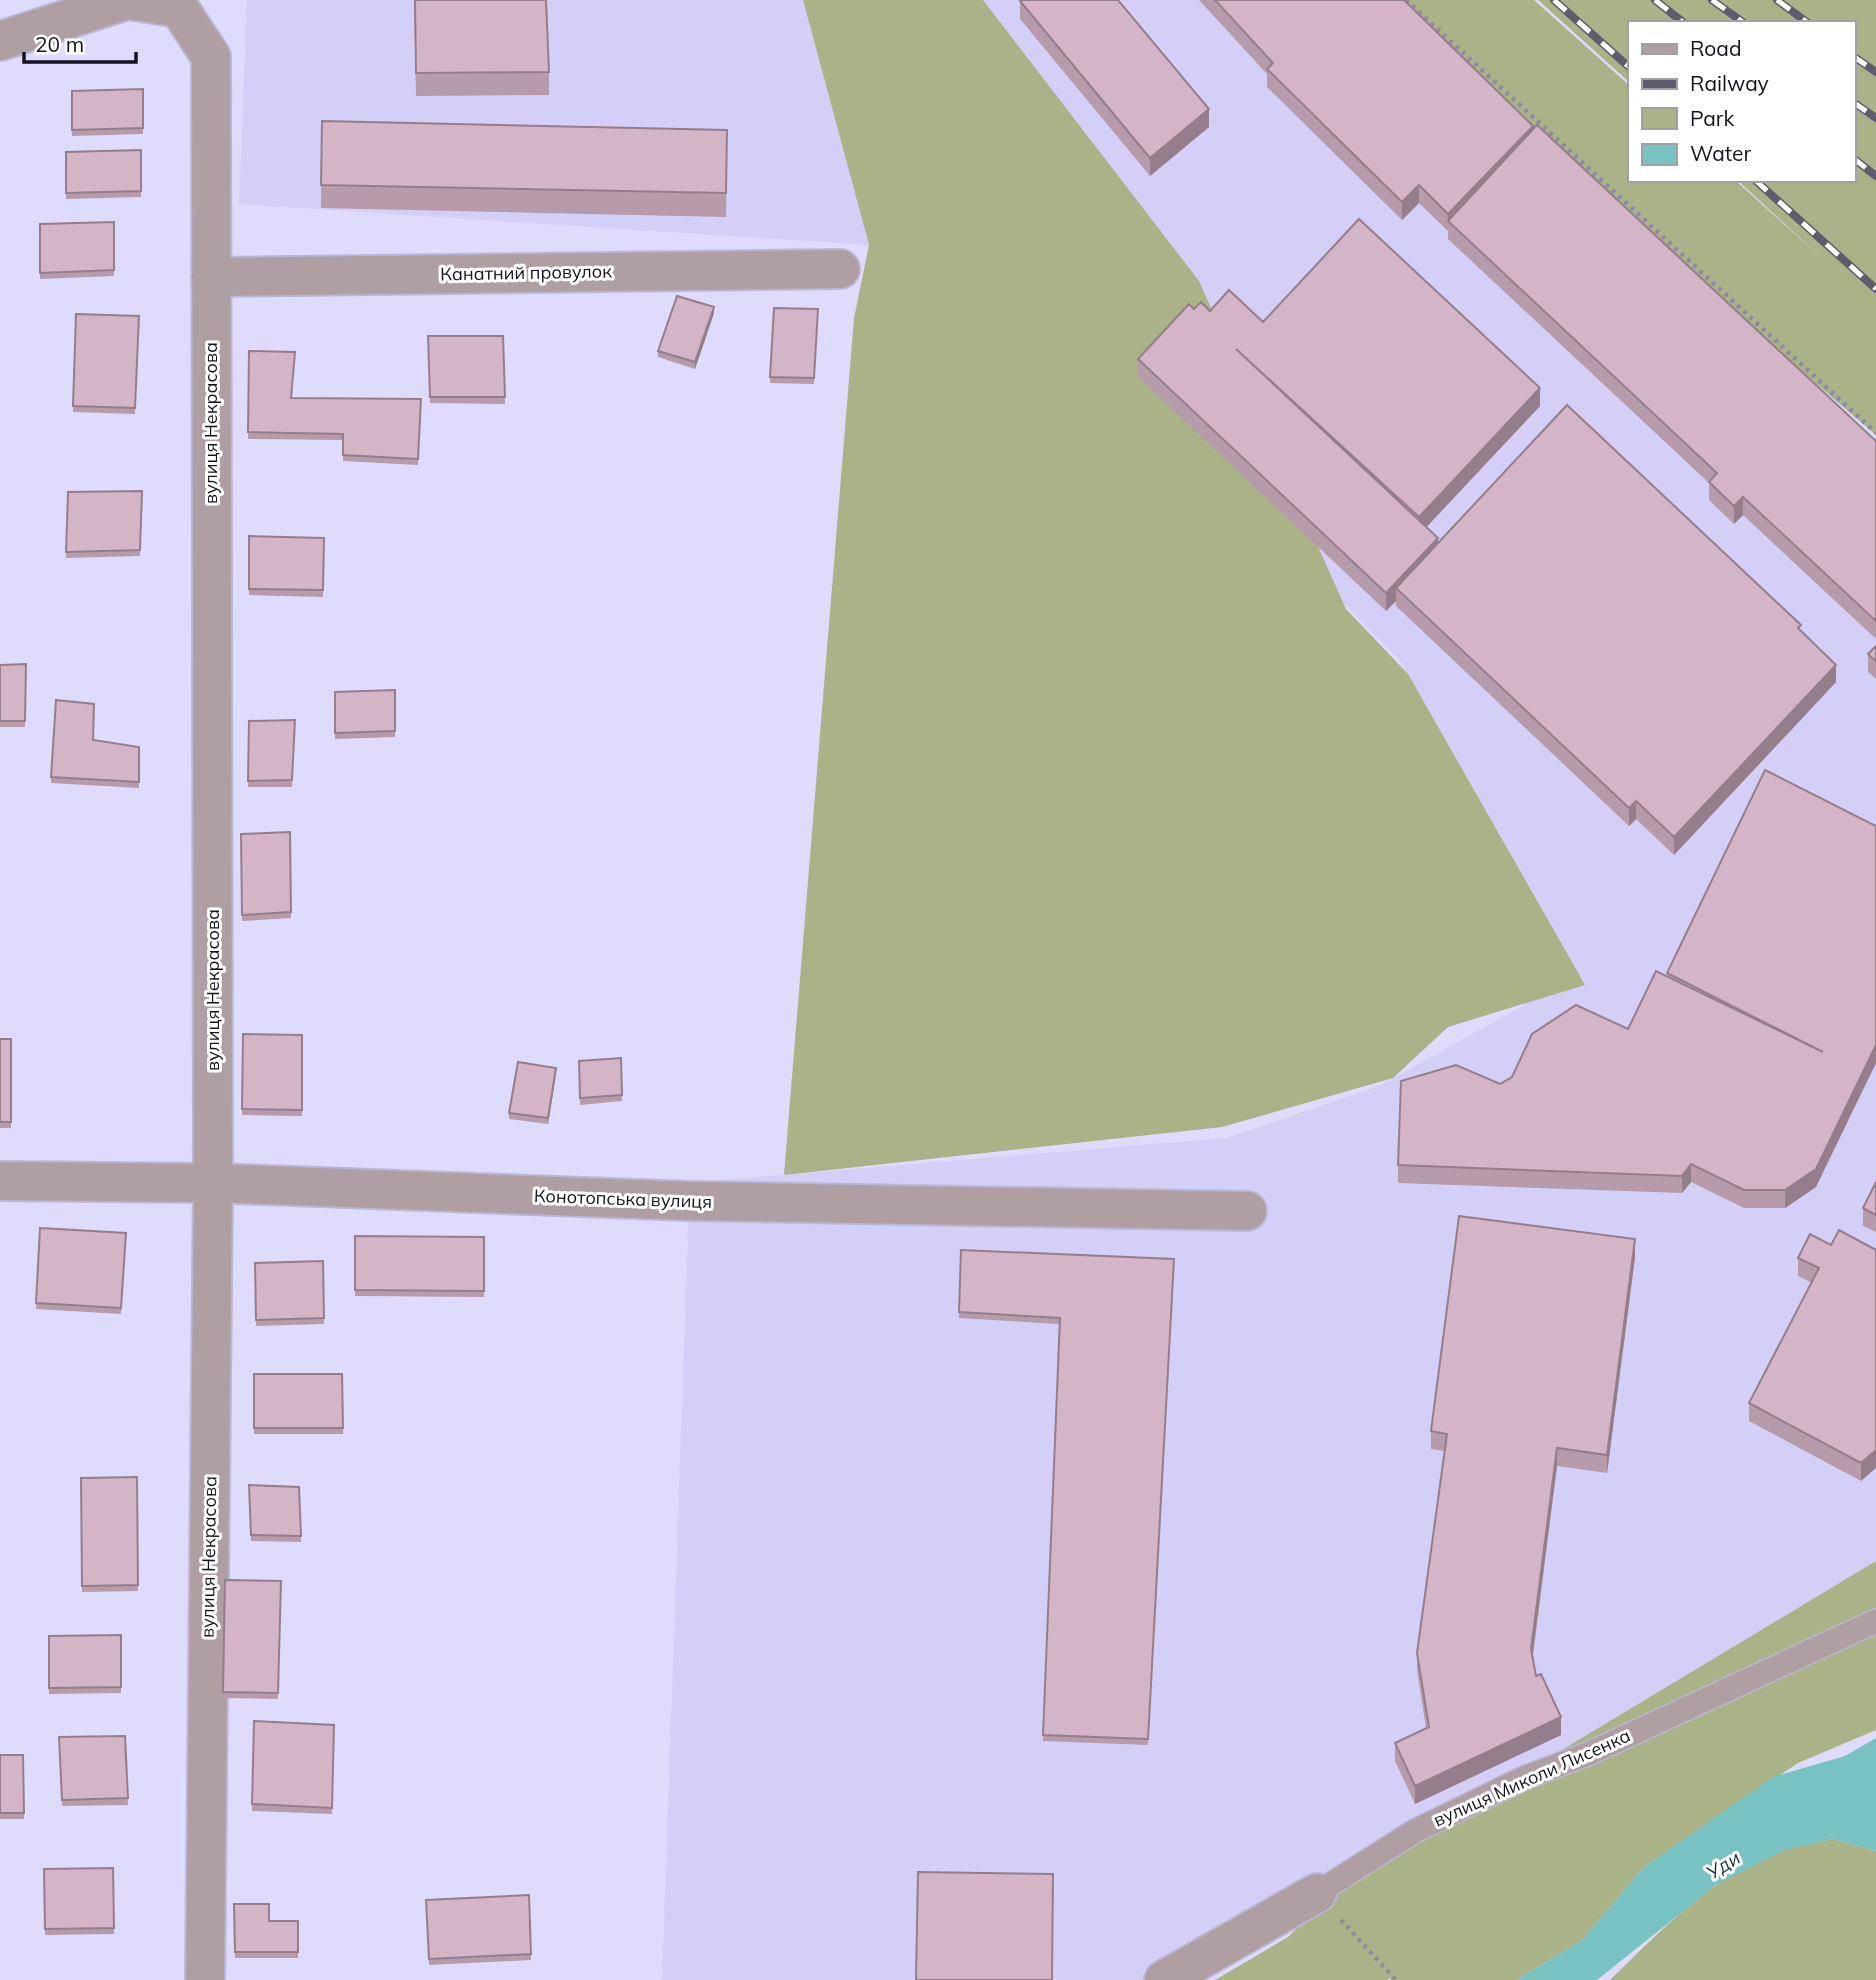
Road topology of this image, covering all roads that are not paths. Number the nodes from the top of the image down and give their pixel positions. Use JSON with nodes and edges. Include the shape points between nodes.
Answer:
{"nodes":[{"id":1,"x":128,"y":0,"type":"edge"},
{"id":2,"x":0,"y":41,"type":"edge"},
{"id":3,"x":840,"y":269,"type":"dead end"},
{"id":4,"x":211,"y":277,"type":"junction"},
{"id":5,"x":0,"y":1181,"type":"edge"},
{"id":6,"x":213,"y":1183,"type":"junction"},
{"id":7,"x":1247,"y":1211,"type":"dead end"},
{"id":8,"x":1876,"y":1621,"type":"edge"},
{"id":9,"x":1317,"y":1893,"type":"joint"},
{"id":10,"x":205,"y":1980,"type":"edge"},
{"id":11,"x":1164,"y":1980,"type":"edge"}],
"edges":[{"from":1,"to":2,"type":"street"},
{"from":1,"to":4,"type":"street","name":"вулиця Некрасова","via":[[179,8],[211,57]]},
{"from":3,"to":4,"type":"street","name":"Канатний провулок"},
{"from":4,"to":6,"type":"street","name":"вулиця Некрасова"},
{"from":5,"to":6,"type":"street","name":"Конотопська вулиця"},
{"from":6,"to":7,"type":"street","name":"Конотопська вулиця","via":[[689,1202]]},
{"from":6,"to":10,"type":"street","name":"вулиця Некрасова"},
{"from":8,"to":9,"type":"lane","name":"вулиця Миколи Лисенка","via":[[1415,1831]]},
{"from":9,"to":11,"type":"street","name":"вулиця Миколи Лисенка"}]}
